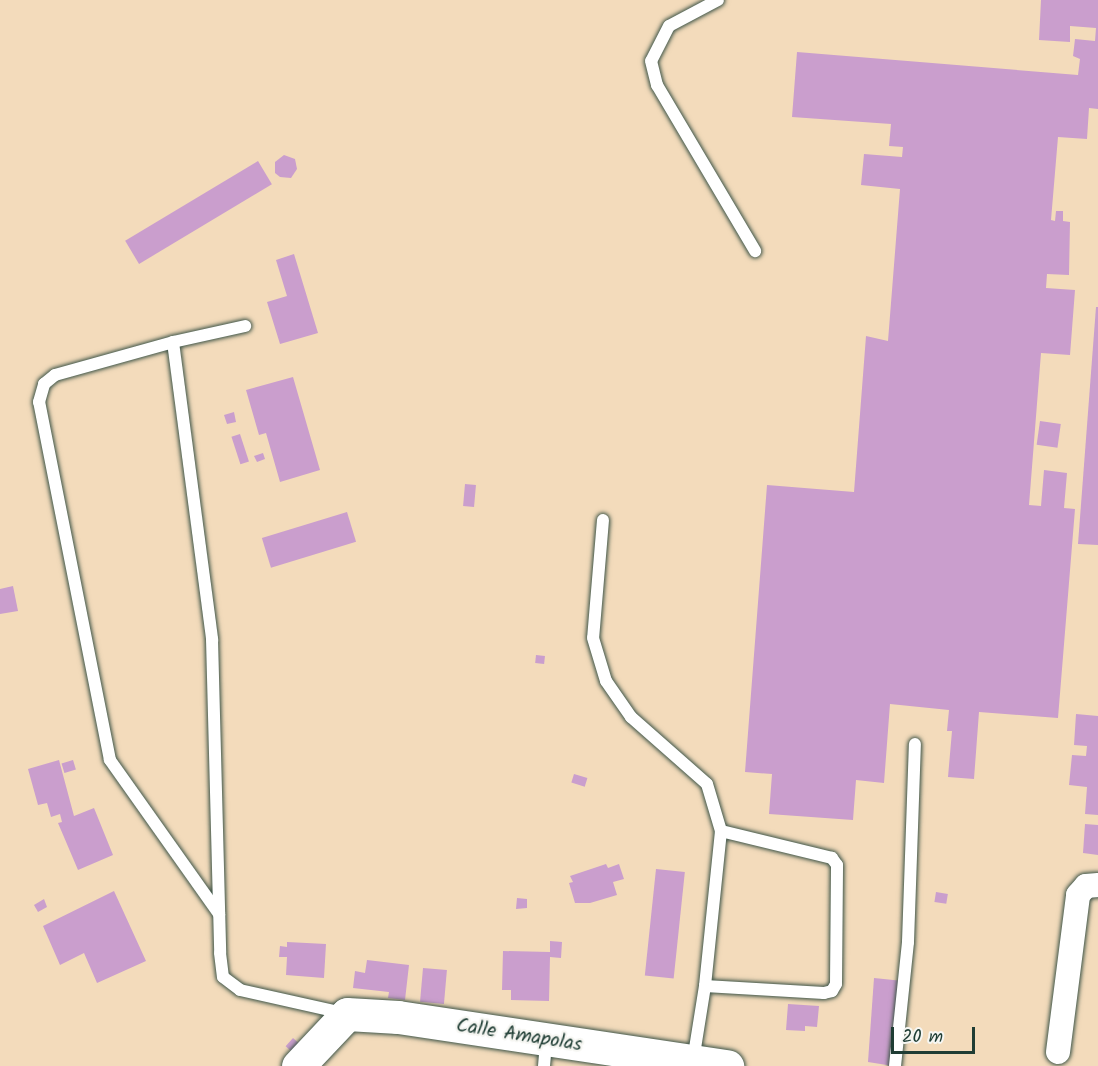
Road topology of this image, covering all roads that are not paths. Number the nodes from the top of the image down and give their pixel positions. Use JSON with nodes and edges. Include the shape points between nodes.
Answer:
{"nodes":[{"id":1,"x":718,"y":0,"type":"edge"},
{"id":2,"x":756,"y":251,"type":"dead end"},
{"id":3,"x":245,"y":326,"type":"dead end"},
{"id":4,"x":173,"y":342,"type":"junction"},
{"id":5,"x":603,"y":520,"type":"dead end"},
{"id":6,"x":915,"y":744,"type":"dead end"},
{"id":7,"x":721,"y":831,"type":"junction"},
{"id":8,"x":1098,"y":885,"type":"edge"},
{"id":9,"x":219,"y":914,"type":"junction"},
{"id":10,"x":705,"y":986,"type":"junction"},
{"id":11,"x":347,"y":1014,"type":"junction"},
{"id":12,"x":1058,"y":1052,"type":"dead end"},
{"id":13,"x":545,"y":1053,"type":"edge"},
{"id":14,"x":693,"y":1061,"type":"junction"},
{"id":15,"x":298,"y":1066,"type":"edge"},
{"id":16,"x":727,"y":1066,"type":"edge"},
{"id":17,"x":896,"y":1066,"type":"edge"}],
"edges":[{"from":1,"to":2,"type":"lane","via":[[669,26],[651,61],[657,85]]},
{"from":3,"to":4,"type":"lane"},
{"from":4,"to":9,"type":"lane","via":[[212,639]]},
{"from":4,"to":9,"type":"lane","via":[[55,375],[44,384],[39,402],[110,760]]},
{"from":5,"to":7,"type":"lane","via":[[593,638],[606,681],[631,717],[707,784]]},
{"from":6,"to":17,"type":"lane","via":[[908,942]]},
{"from":7,"to":10,"type":"lane"},
{"from":7,"to":10,"type":"lane","via":[[832,858],[837,865],[836,984],[832,992],[824,993]]},
{"from":8,"to":12,"type":"street","via":[[1086,886],[1078,895]]},
{"from":9,"to":11,"type":"lane","via":[[223,977],[240,990]]},
{"from":10,"to":14,"type":"lane"},
{"from":11,"to":13,"type":"street","name":"Calle Amapolas","via":[[398,1017]]},
{"from":11,"to":15,"type":"street"},
{"from":13,"to":14,"type":"street","name":"Calle Amapolas"},
{"from":14,"to":16,"type":"street","name":"Calle Amapolas"}]}
